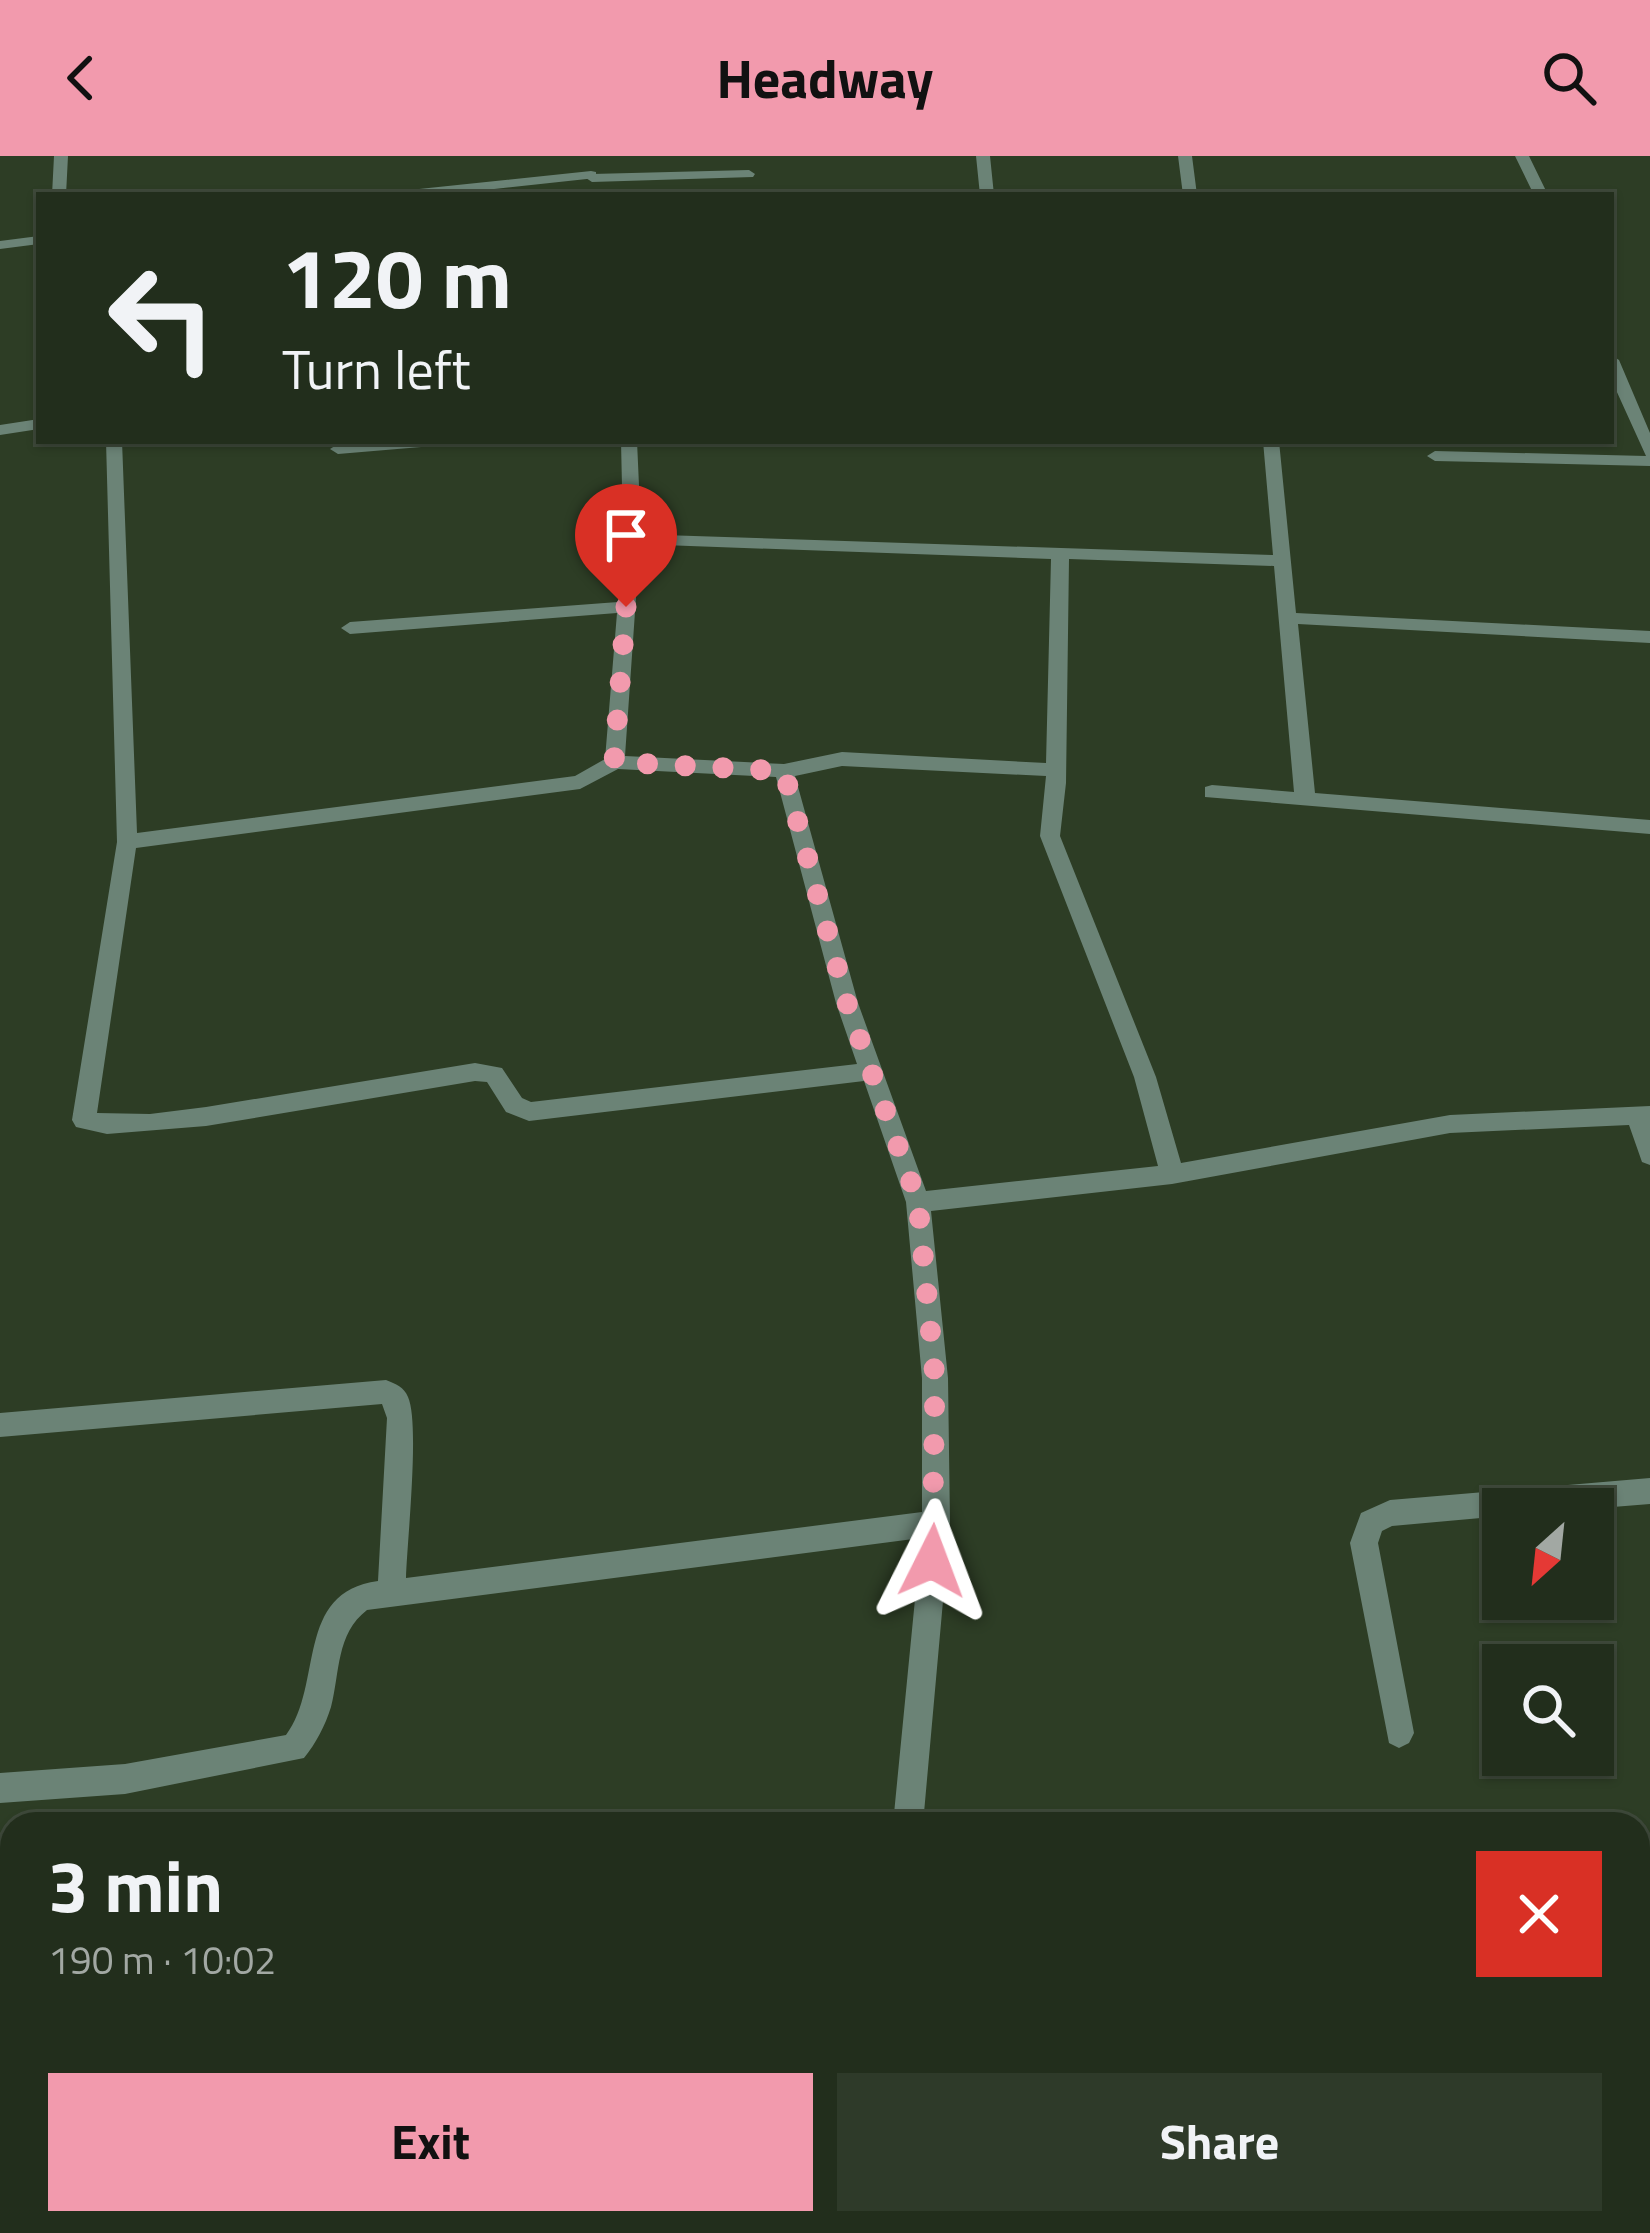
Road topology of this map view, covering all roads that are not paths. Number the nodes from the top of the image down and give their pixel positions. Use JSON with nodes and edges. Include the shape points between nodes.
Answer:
{"nodes":[{"id":1,"x":62,"y":156,"type":"edge"},
{"id":2,"x":586,"y":156,"type":"edge"},
{"id":3,"x":983,"y":156,"type":"edge"},
{"id":4,"x":1185,"y":156,"type":"edge"},
{"id":5,"x":1522,"y":156,"type":"edge"},
{"id":6,"x":749,"y":174,"type":"dead end"},
{"id":7,"x":591,"y":176,"type":"junction"},
{"id":8,"x":59,"y":192,"type":"edge"},
{"id":9,"x":430,"y":192,"type":"edge"},
{"id":10,"x":595,"y":192,"type":"edge"},
{"id":11,"x":987,"y":192,"type":"edge"},
{"id":12,"x":1190,"y":192,"type":"edge"},
{"id":13,"x":1540,"y":192,"type":"edge"},
{"id":14,"x":36,"y":240,"type":"edge"},
{"id":15,"x":0,"y":245,"type":"edge"},
{"id":16,"x":1614,"y":366,"type":"edge"},
{"id":17,"x":36,"y":424,"type":"edge"},
{"id":18,"x":0,"y":430,"type":"edge"},
{"id":19,"x":114,"y":444,"type":"edge"},
{"id":20,"x":397,"y":444,"type":"edge"},
{"id":21,"x":629,"y":444,"type":"edge"},
{"id":22,"x":1271,"y":444,"type":"edge"},
{"id":23,"x":338,"y":449,"type":"dead end"},
{"id":24,"x":1650,"y":452,"type":"edge"},
{"id":25,"x":1436,"y":456,"type":"dead end"},
{"id":26,"x":1650,"y":461,"type":"edge"},
{"id":27,"x":632,"y":533,"type":"junction"},
{"id":28,"x":1060,"y":553,"type":"junction"},
{"id":29,"x":1283,"y":561,"type":"junction"},
{"id":30,"x":626,"y":607,"type":"junction"},
{"id":31,"x":1289,"y":618,"type":"junction"},
{"id":32,"x":350,"y":628,"type":"dead end"},
{"id":33,"x":1650,"y":637,"type":"edge"},
{"id":34,"x":614,"y":762,"type":"junction"},
{"id":35,"x":1056,"y":770,"type":"junction"},
{"id":36,"x":784,"y":771,"type":"junction"},
{"id":37,"x":1213,"y":792,"type":"dead end"},
{"id":38,"x":1305,"y":797,"type":"junction"},
{"id":39,"x":1650,"y":827,"type":"edge"},
{"id":40,"x":127,"y":842,"type":"junction"},
{"id":41,"x":874,"y":1071,"type":"junction"},
{"id":42,"x":1643,"y":1114,"type":"edge"},
{"id":43,"x":1650,"y":1155,"type":"edge"},
{"id":44,"x":1172,"y":1174,"type":"junction"},
{"id":45,"x":918,"y":1202,"type":"junction"},
{"id":46,"x":0,"y":1425,"type":"edge"},
{"id":47,"x":1650,"y":1491,"type":"edge"},
{"id":48,"x":936,"y":1523,"type":"junction"},
{"id":49,"x":391,"y":1593,"type":"junction"},
{"id":50,"x":1399,"y":1732,"type":"dead end"},
{"id":51,"x":0,"y":1788,"type":"edge"},
{"id":52,"x":909,"y":1812,"type":"edge"}],
"edges":[{"from":1,"to":8,"type":"street"},
{"from":2,"to":7,"type":"street"},
{"from":3,"to":11,"type":"street"},
{"from":4,"to":12,"type":"street"},
{"from":5,"to":13,"type":"street"},
{"from":6,"to":7,"type":"lane"},
{"from":7,"to":9,"type":"street"},
{"from":7,"to":10,"type":"street"},
{"from":14,"to":15,"type":"street"},
{"from":16,"to":24,"type":"street"},
{"from":17,"to":18,"type":"street"},
{"from":19,"to":40,"type":"street"},
{"from":20,"to":23,"type":"street"},
{"from":21,"to":27,"type":"street"},
{"from":22,"to":29,"type":"street"},
{"from":25,"to":26,"type":"street"},
{"from":27,"to":28,"type":"street"},
{"from":27,"to":30,"type":"street"},
{"from":28,"to":29,"type":"street"},
{"from":28,"to":35,"type":"street"},
{"from":29,"to":31,"type":"street"},
{"from":30,"to":32,"type":"street"},
{"from":30,"to":34,"type":"street"},
{"from":31,"to":33,"type":"street"},
{"from":31,"to":38,"type":"street"},
{"from":34,"to":36,"type":"street"},
{"from":34,"to":40,"type":"street","via":[[580,782]]},
{"from":35,"to":36,"type":"street","via":[[842,759]]},
{"from":35,"to":44,"type":"street","via":[[1053,853],[1138,1058]]},
{"from":36,"to":41,"type":"street","via":[[847,1003]]},
{"from":37,"to":38,"type":"street"},
{"from":38,"to":39,"type":"street"},
{"from":40,"to":41,"type":"street","via":[[83,1113],[93,1126],[475,1072],[494,1074],[514,1105],[529,1112]]},
{"from":41,"to":45,"type":"street"},
{"from":42,"to":43,"type":"street"},
{"from":42,"to":44,"type":"street","via":[[1450,1124]]},
{"from":44,"to":45,"type":"street"},
{"from":45,"to":48,"type":"street","via":[[935,1378]]},
{"from":46,"to":49,"type":"street","via":[[386,1392],[400,1418]]},
{"from":47,"to":50,"type":"street","via":[[1390,1513],[1371,1522],[1364,1543]]},
{"from":48,"to":49,"type":"street"},
{"from":48,"to":52,"type":"street"},
{"from":49,"to":51,"type":"street","via":[[362,1597],[335,1618],[313,1721],[294,1748],[125,1779]]}]}
